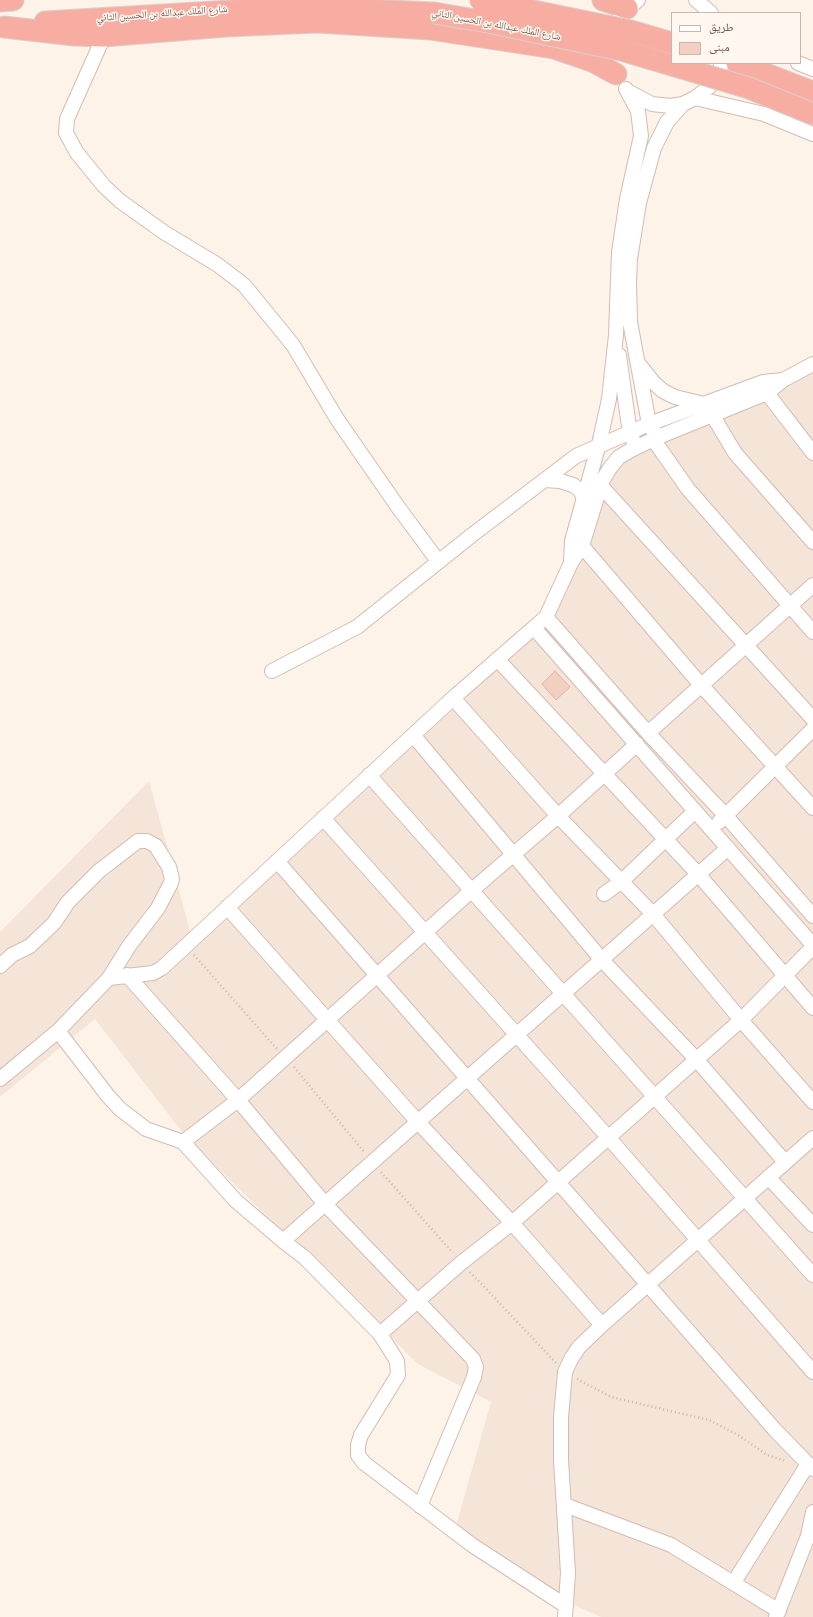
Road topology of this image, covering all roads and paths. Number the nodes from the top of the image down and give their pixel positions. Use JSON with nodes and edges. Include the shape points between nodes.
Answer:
{"nodes":[{"id":1,"x":13,"y":0,"type":"edge"},
{"id":2,"x":480,"y":0,"type":"edge"},
{"id":3,"x":603,"y":0,"type":"edge"},
{"id":4,"x":696,"y":0,"type":"edge"},
{"id":5,"x":0,"y":1,"type":"edge"},
{"id":6,"x":632,"y":4,"type":"edge"},
{"id":7,"x":710,"y":12,"type":"edge"},
{"id":8,"x":2,"y":27,"type":"edge"},
{"id":9,"x":104,"y":36,"type":"junction"},
{"id":10,"x":671,"y":43,"type":"edge"},
{"id":11,"x":722,"y":64,"type":"edge"},
{"id":12,"x":740,"y":64,"type":"edge"},
{"id":13,"x":800,"y":64,"type":"edge"},
{"id":14,"x":813,"y":69,"type":"edge"},
{"id":15,"x":621,"y":82,"type":"junction"},
{"id":16,"x":813,"y":92,"type":"edge"},
{"id":17,"x":689,"y":101,"type":"junction"},
{"id":18,"x":813,"y":114,"type":"edge"},
{"id":19,"x":813,"y":134,"type":"edge"},
{"id":20,"x":616,"y":335,"type":"junction"},
{"id":21,"x":636,"y":361,"type":"junction"},
{"id":22,"x":813,"y":364,"type":"edge"},
{"id":23,"x":783,"y":380,"type":"junction"},
{"id":24,"x":766,"y":393,"type":"junction"},
{"id":25,"x":705,"y":404,"type":"junction"},
{"id":26,"x":713,"y":416,"type":"junction"},
{"id":27,"x":648,"y":424,"type":"junction"},
{"id":28,"x":630,"y":434,"type":"junction"},
{"id":29,"x":655,"y":438,"type":"junction"},
{"id":30,"x":598,"y":446,"type":"junction"},
{"id":31,"x":637,"y":447,"type":"junction"},
{"id":32,"x":813,"y":453,"type":"edge"},
{"id":33,"x":546,"y":480,"type":"junction"},
{"id":34,"x":600,"y":485,"type":"junction"},
{"id":35,"x":584,"y":499,"type":"junction"},
{"id":36,"x":813,"y":542,"type":"edge"},
{"id":37,"x":582,"y":546,"type":"junction"},
{"id":38,"x":438,"y":561,"type":"junction"},
{"id":39,"x":571,"y":563,"type":"junction"},
{"id":40,"x":813,"y":585,"type":"edge"},
{"id":41,"x":789,"y":606,"type":"junction"},
{"id":42,"x":546,"y":617,"type":"junction"},
{"id":43,"x":534,"y":628,"type":"junction"},
{"id":44,"x":813,"y":632,"type":"edge"},
{"id":45,"x":746,"y":645,"type":"junction"},
{"id":46,"x":497,"y":659,"type":"junction"},
{"id":47,"x":272,"y":671,"type":"dead end"},
{"id":48,"x":701,"y":685,"type":"junction"},
{"id":49,"x":453,"y":698,"type":"junction"},
{"id":50,"x":813,"y":719,"type":"edge"},
{"id":51,"x":813,"y":729,"type":"edge"},
{"id":52,"x":648,"y":733,"type":"junction"},
{"id":53,"x":413,"y":735,"type":"junction"},
{"id":54,"x":637,"y":744,"type":"junction"},
{"id":55,"x":775,"y":767,"type":"junction"},
{"id":56,"x":604,"y":774,"type":"junction"},
{"id":57,"x":369,"y":775,"type":"junction"},
{"id":58,"x":813,"y":808,"type":"edge"},
{"id":59,"x":696,"y":811,"type":"junction"},
{"id":60,"x":558,"y":816,"type":"junction"},
{"id":61,"x":726,"y":816,"type":"junction"},
{"id":62,"x":323,"y":818,"type":"junction"},
{"id":63,"x":711,"y":828,"type":"junction"},
{"id":64,"x":666,"y":840,"type":"junction"},
{"id":65,"x":728,"y":848,"type":"junction"},
{"id":66,"x":513,"y":854,"type":"junction"},
{"id":67,"x":277,"y":860,"type":"junction"},
{"id":68,"x":698,"y":874,"type":"junction"},
{"id":69,"x":622,"y":881,"type":"junction"},
{"id":70,"x":471,"y":891,"type":"junction"},
{"id":71,"x":604,"y":894,"type":"dead end"},
{"id":72,"x":227,"y":907,"type":"junction"},
{"id":73,"x":653,"y":914,"type":"junction"},
{"id":74,"x":813,"y":916,"type":"edge"},
{"id":75,"x":425,"y":932,"type":"junction"},
{"id":76,"x":813,"y":946,"type":"edge"},
{"id":77,"x":602,"y":960,"type":"junction"},
{"id":78,"x":0,"y":966,"type":"edge"},
{"id":79,"x":128,"y":975,"type":"junction"},
{"id":80,"x":377,"y":975,"type":"junction"},
{"id":81,"x":786,"y":976,"type":"junction"},
{"id":82,"x":109,"y":978,"type":"junction"},
{"id":83,"x":563,"y":994,"type":"junction"},
{"id":84,"x":813,"y":1008,"type":"edge"},
{"id":85,"x":327,"y":1019,"type":"junction"},
{"id":86,"x":741,"y":1020,"type":"junction"},
{"id":87,"x":58,"y":1031,"type":"junction"},
{"id":88,"x":517,"y":1034,"type":"junction"},
{"id":89,"x":696,"y":1060,"type":"junction"},
{"id":90,"x":467,"y":1078,"type":"junction"},
{"id":91,"x":0,"y":1079,"type":"edge"},
{"id":92,"x":654,"y":1096,"type":"junction"},
{"id":93,"x":238,"y":1100,"type":"junction"},
{"id":94,"x":813,"y":1102,"type":"edge"},
{"id":95,"x":418,"y":1122,"type":"junction"},
{"id":96,"x":608,"y":1137,"type":"junction"},
{"id":97,"x":813,"y":1138,"type":"edge"},
{"id":98,"x":183,"y":1142,"type":"junction"},
{"id":99,"x":785,"y":1162,"type":"junction"},
{"id":100,"x":768,"y":1177,"type":"junction"},
{"id":101,"x":558,"y":1182,"type":"junction"},
{"id":102,"x":744,"y":1198,"type":"junction"},
{"id":103,"x":325,"y":1204,"type":"junction"},
{"id":104,"x":512,"y":1223,"type":"junction"},
{"id":105,"x":813,"y":1225,"type":"edge"},
{"id":106,"x":698,"y":1240,"type":"junction"},
{"id":107,"x":283,"y":1241,"type":"junction"},
{"id":108,"x":813,"y":1275,"type":"edge"},
{"id":109,"x":648,"y":1284,"type":"junction"},
{"id":110,"x":418,"y":1302,"type":"junction"},
{"id":111,"x":602,"y":1325,"type":"junction"},
{"id":112,"x":380,"y":1334,"type":"junction"},
{"id":113,"x":813,"y":1372,"type":"edge"},
{"id":114,"x":811,"y":1466,"type":"edge"},
{"id":115,"x":564,"y":1505,"type":"junction"},
{"id":116,"x":420,"y":1506,"type":"junction"},
{"id":117,"x":813,"y":1512,"type":"edge"},
{"id":118,"x":734,"y":1582,"type":"junction"},
{"id":119,"x":565,"y":1612,"type":"edge"},
{"id":120,"x":778,"y":1614,"type":"edge"}],
"edges":[{"from":1,"to":5,"type":"highway"},
{"from":2,"to":10,"type":"highway","name":"شارع الملك عبدالله بن الحسين الثاني","bridge":true,"via":[[631,30]]},
{"from":3,"to":6,"type":"highway"},
{"from":4,"to":7,"type":"street"},
{"from":6,"to":15,"type":"street","via":[[616,22],[611,39],[610,57]]},
{"from":8,"to":9,"type":"highway"},
{"from":8,"to":18,"type":"highway","name":"شارع الملك عبدالله بن الحسين الثاني","bridge":true,"via":[[275,7],[434,13],[621,50],[749,88]]},
{"from":9,"to":15,"type":"highway","via":[[316,22],[430,29],[554,48],[592,61]]},
{"from":9,"to":38,"type":"street","via":[[67,119],[66,132],[77,153],[120,201],[192,250],[218,264],[244,286],[294,345],[337,419]]},
{"from":11,"to":17,"type":"street","via":[[712,83]]},
{"from":12,"to":16,"type":"highway"},
{"from":13,"to":14,"type":"street"},
{"from":15,"to":17,"type":"street","via":[[636,97],[652,104],[670,106]]},
{"from":15,"to":20,"type":"street","via":[[638,111],[640,136],[622,229],[618,264]]},
{"from":17,"to":19,"type":"street","via":[[764,114]]},
{"from":17,"to":21,"type":"street","via":[[667,122],[654,148],[636,223],[629,282],[630,322]]},
{"from":20,"to":28,"type":"street"},
{"from":20,"to":30,"type":"street","via":[[609,399]]},
{"from":21,"to":25,"type":"street","via":[[663,391],[675,397]]},
{"from":21,"to":27,"type":"street"},
{"from":22,"to":23,"type":"street"},
{"from":23,"to":24,"type":"street"},
{"from":23,"to":25,"type":"street","via":[[763,382]]},
{"from":24,"to":26,"type":"street"},
{"from":24,"to":32,"type":"street"},
{"from":25,"to":27,"type":"street"},
{"from":26,"to":29,"type":"street"},
{"from":26,"to":36,"type":"street","via":[[735,453]]},
{"from":27,"to":28,"type":"street"},
{"from":27,"to":29,"type":"street"},
{"from":28,"to":30,"type":"street"},
{"from":28,"to":31,"type":"street"},
{"from":29,"to":31,"type":"street"},
{"from":29,"to":41,"type":"street","via":[[688,489]]},
{"from":30,"to":33,"type":"street","via":[[576,456]]},
{"from":30,"to":35,"type":"street"},
{"from":31,"to":34,"type":"street","via":[[616,460]]},
{"from":33,"to":35,"type":"street","via":[[573,485],[580,490]]},
{"from":33,"to":38,"type":"street"},
{"from":34,"to":37,"type":"street"},
{"from":34,"to":45,"type":"street"},
{"from":35,"to":39,"type":"street","via":[[572,541]]},
{"from":37,"to":39,"type":"street"},
{"from":37,"to":48,"type":"street"},
{"from":38,"to":47,"type":"street","via":[[357,627]]},
{"from":39,"to":42,"type":"street"},
{"from":40,"to":41,"type":"street"},
{"from":41,"to":44,"type":"street"},
{"from":41,"to":45,"type":"street"},
{"from":42,"to":43,"type":"street"},
{"from":42,"to":52,"type":"street"},
{"from":43,"to":46,"type":"street"},
{"from":43,"to":54,"type":"street"},
{"from":45,"to":48,"type":"street"},
{"from":45,"to":50,"type":"street"},
{"from":46,"to":49,"type":"street"},
{"from":46,"to":56,"type":"street"},
{"from":48,"to":52,"type":"street"},
{"from":48,"to":55,"type":"street"},
{"from":49,"to":53,"type":"street"},
{"from":49,"to":60,"type":"street"},
{"from":51,"to":55,"type":"street"},
{"from":52,"to":61,"type":"street"},
{"from":53,"to":57,"type":"street"},
{"from":53,"to":66,"type":"street"},
{"from":54,"to":56,"type":"street"},
{"from":54,"to":59,"type":"street"},
{"from":55,"to":58,"type":"street"},
{"from":55,"to":61,"type":"street"},
{"from":56,"to":60,"type":"street"},
{"from":56,"to":64,"type":"street"},
{"from":57,"to":62,"type":"street"},
{"from":57,"to":70,"type":"street"},
{"from":59,"to":63,"type":"street"},
{"from":59,"to":64,"type":"street"},
{"from":60,"to":66,"type":"street"},
{"from":60,"to":69,"type":"street"},
{"from":61,"to":63,"type":"street"},
{"from":61,"to":74,"type":"street"},
{"from":62,"to":67,"type":"street"},
{"from":62,"to":75,"type":"street"},
{"from":63,"to":65,"type":"street"},
{"from":64,"to":68,"type":"street"},
{"from":64,"to":69,"type":"street"},
{"from":65,"to":68,"type":"street"},
{"from":65,"to":76,"type":"street"},
{"from":66,"to":70,"type":"street"},
{"from":66,"to":77,"type":"street"},
{"from":67,"to":72,"type":"street"},
{"from":67,"to":80,"type":"street"},
{"from":68,"to":73,"type":"street"},
{"from":68,"to":81,"type":"street"},
{"from":69,"to":71,"type":"street"},
{"from":69,"to":73,"type":"street"},
{"from":70,"to":75,"type":"street"},
{"from":70,"to":83,"type":"street"},
{"from":72,"to":79,"type":"street","via":[[162,968],[154,973]]},
{"from":72,"to":85,"type":"street"},
{"from":73,"to":77,"type":"street"},
{"from":73,"to":86,"type":"street"},
{"from":75,"to":80,"type":"street"},
{"from":75,"to":88,"type":"street"},
{"from":76,"to":81,"type":"street"},
{"from":77,"to":83,"type":"street"},
{"from":77,"to":89,"type":"street"},
{"from":78,"to":82,"type":"street","via":[[12,955],[30,946],[54,923],[68,902],[99,871],[138,840],[147,841],[156,846],[169,867],[172,884]]},
{"from":79,"to":82,"type":"street"},
{"from":79,"to":93,"type":"street"},
{"from":80,"to":85,"type":"street"},
{"from":80,"to":90,"type":"street"},
{"from":81,"to":84,"type":"street"},
{"from":81,"to":86,"type":"street"},
{"from":82,"to":87,"type":"street"},
{"from":83,"to":88,"type":"street"},
{"from":83,"to":92,"type":"street"},
{"from":85,"to":93,"type":"street"},
{"from":85,"to":95,"type":"street"},
{"from":86,"to":89,"type":"street"},
{"from":86,"to":94,"type":"street"},
{"from":87,"to":91,"type":"street"},
{"from":87,"to":98,"type":"street","via":[[120,1109],[146,1129]]},
{"from":88,"to":90,"type":"street"},
{"from":88,"to":96,"type":"street"},
{"from":89,"to":92,"type":"street"},
{"from":89,"to":99,"type":"street"},
{"from":90,"to":95,"type":"street"},
{"from":90,"to":101,"type":"street"},
{"from":92,"to":96,"type":"street"},
{"from":92,"to":102,"type":"street"},
{"from":93,"to":98,"type":"street"},
{"from":93,"to":103,"type":"street"},
{"from":95,"to":103,"type":"street"},
{"from":95,"to":104,"type":"street"},
{"from":96,"to":101,"type":"street"},
{"from":96,"to":106,"type":"street"},
{"from":97,"to":99,"type":"street"},
{"from":98,"to":107,"type":"street","via":[[236,1201]]},
{"from":99,"to":100,"type":"street"},
{"from":100,"to":102,"type":"street"},
{"from":100,"to":105,"type":"street"},
{"from":101,"to":104,"type":"street"},
{"from":101,"to":109,"type":"street"},
{"from":102,"to":106,"type":"street"},
{"from":102,"to":108,"type":"street"},
{"from":103,"to":107,"type":"street"},
{"from":103,"to":110,"type":"street"},
{"from":104,"to":110,"type":"street"},
{"from":104,"to":111,"type":"street"},
{"from":106,"to":109,"type":"street"},
{"from":106,"to":113,"type":"street"},
{"from":107,"to":112,"type":"street","via":[[315,1267]]},
{"from":109,"to":111,"type":"street"},
{"from":109,"to":114,"type":"street","via":[[776,1430]]},
{"from":110,"to":112,"type":"street"},
{"from":110,"to":116,"type":"street","via":[[473,1359],[476,1367]]},
{"from":111,"to":115,"type":"street","via":[[574,1353],[565,1372],[561,1417]]},
{"from":112,"to":116,"type":"street","via":[[397,1362],[398,1374],[361,1435],[358,1455],[372,1470]]},
{"from":114,"to":118,"type":"street"},
{"from":115,"to":118,"type":"street","via":[[671,1545]]},
{"from":115,"to":119,"type":"street","via":[[568,1572]]},
{"from":116,"to":119,"type":"street"},
{"from":117,"to":120,"type":"street","via":[[808,1536]]},
{"from":118,"to":120,"type":"street"}]}
